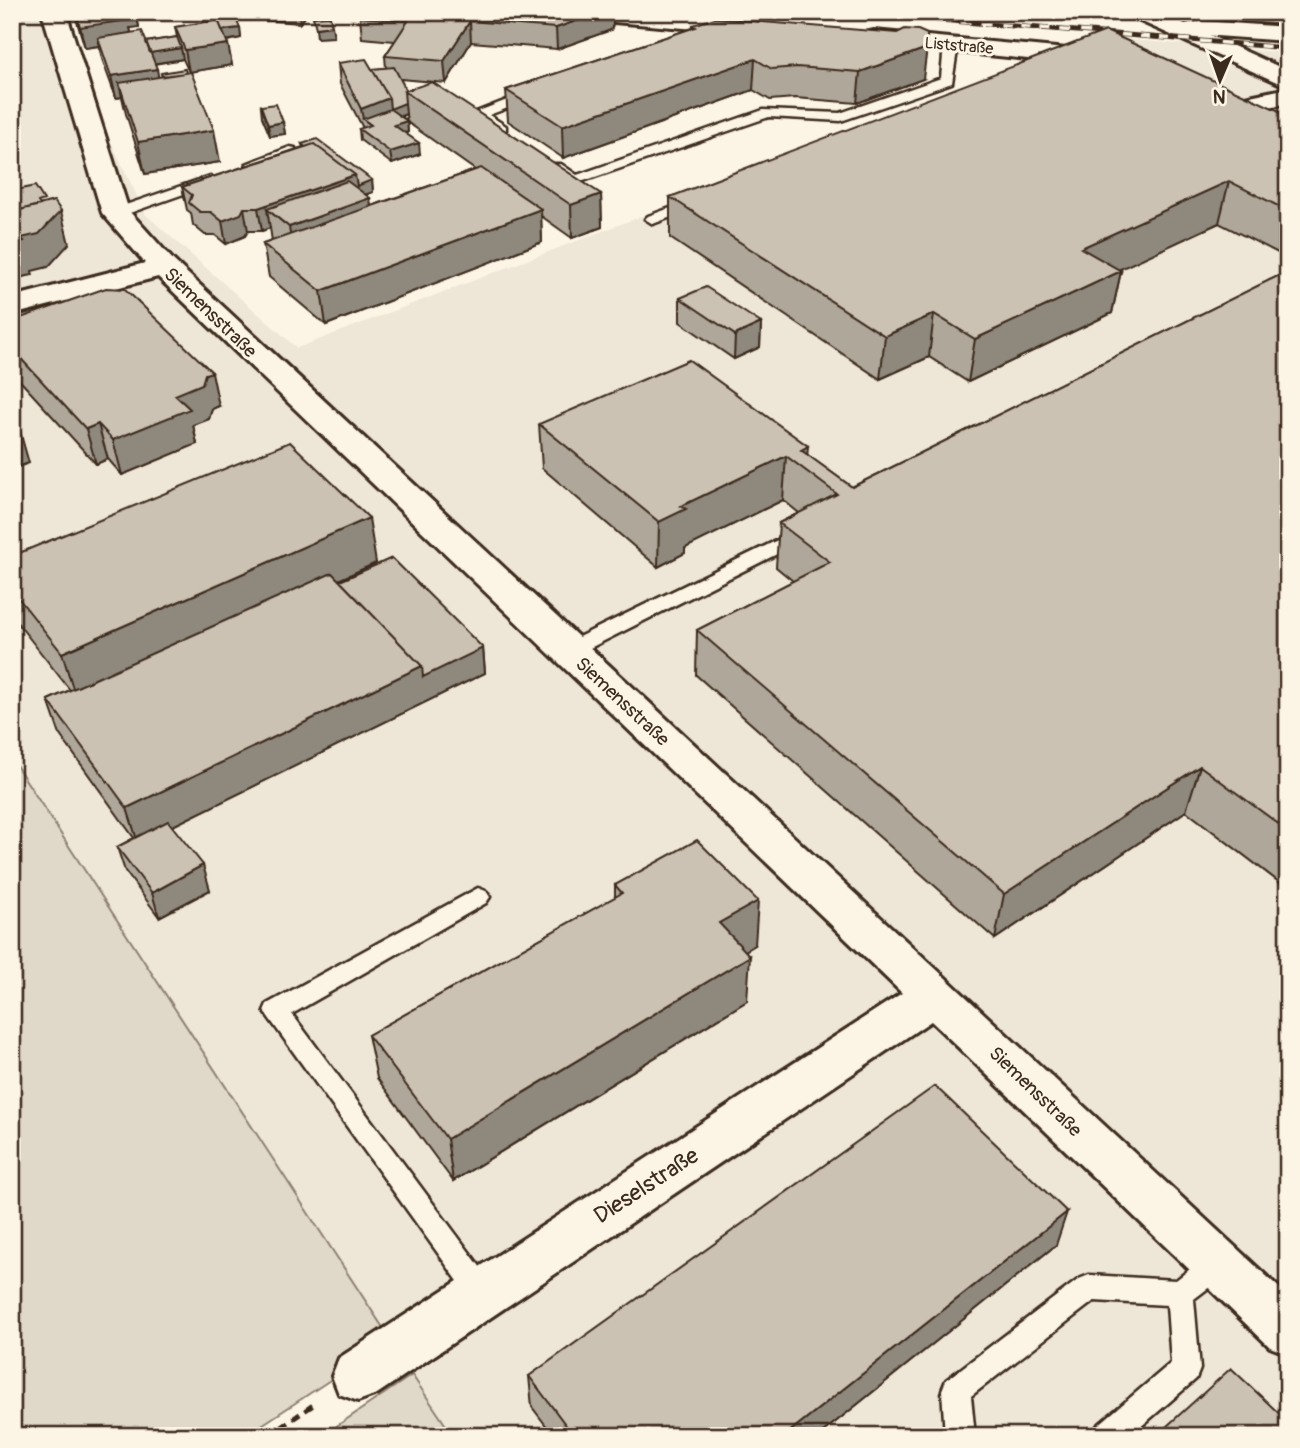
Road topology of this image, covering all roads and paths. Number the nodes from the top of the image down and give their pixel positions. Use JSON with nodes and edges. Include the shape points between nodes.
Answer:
{"nodes":[{"id":1,"x":54,"y":12,"type":"edge"},
{"id":2,"x":579,"y":12,"type":"edge"},
{"id":3,"x":1139,"y":12,"type":"edge"},
{"id":4,"x":720,"y":24,"type":"junction"},
{"id":5,"x":774,"y":29,"type":"edge"},
{"id":6,"x":1180,"y":31,"type":"junction"},
{"id":7,"x":1288,"y":34,"type":"edge"},
{"id":8,"x":856,"y":36,"type":"edge"},
{"id":9,"x":687,"y":37,"type":"edge"},
{"id":10,"x":951,"y":44,"type":"junction"},
{"id":11,"x":1075,"y":55,"type":"junction"},
{"id":12,"x":1124,"y":67,"type":"edge"},
{"id":13,"x":1037,"y":70,"type":"edge"},
{"id":14,"x":1288,"y":80,"type":"edge"},
{"id":15,"x":553,"y":87,"type":"edge"},
{"id":16,"x":1288,"y":95,"type":"edge"},
{"id":17,"x":1190,"y":96,"type":"edge"},
{"id":18,"x":510,"y":136,"type":"edge"},
{"id":19,"x":290,"y":151,"type":"edge"},
{"id":20,"x":542,"y":158,"type":"edge"},
{"id":21,"x":704,"y":199,"type":"edge"},
{"id":22,"x":116,"y":213,"type":"junction"},
{"id":23,"x":653,"y":219,"type":"dead end"},
{"id":24,"x":164,"y":267,"type":"junction"},
{"id":25,"x":12,"y":306,"type":"edge"},
{"id":26,"x":817,"y":526,"type":"edge"},
{"id":27,"x":569,"y":650,"type":"junction"},
{"id":28,"x":478,"y":897,"type":"dead end"},
{"id":29,"x":934,"y":995,"type":"junction"},
{"id":30,"x":1218,"y":1264,"type":"junction"},
{"id":31,"x":483,"y":1293,"type":"junction"},
{"id":32,"x":1180,"y":1293,"type":"junction"},
{"id":33,"x":1288,"y":1330,"type":"edge"},
{"id":34,"x":358,"y":1376,"type":"joint"},
{"id":35,"x":268,"y":1436,"type":"edge"},
{"id":36,"x":960,"y":1436,"type":"edge"},
{"id":37,"x":1107,"y":1436,"type":"edge"}],
"edges":[{"from":1,"to":22,"type":"street","name":"Siemensstraße"},
{"from":2,"to":4,"type":"street"},
{"from":3,"to":6,"type":"street"},
{"from":4,"to":5,"type":"street"},
{"from":4,"to":9,"type":"lane"},
{"from":6,"to":7,"type":"street","via":[[1202,28]]},
{"from":6,"to":14,"type":"street"},
{"from":8,"to":10,"type":"street","name":"Liststraße"},
{"from":10,"to":11,"type":"street","name":"Liststraße"},
{"from":10,"to":20,"type":"lane","via":[[947,80],[841,117],[768,113],[575,180]]},
{"from":11,"to":12,"type":"street","name":"Liststraße"},
{"from":11,"to":13,"type":"lane"},
{"from":15,"to":18,"type":"lane","via":[[478,114]]},
{"from":16,"to":17,"type":"street","via":[[1245,105],[1217,104]]},
{"from":19,"to":22,"type":"lane"},
{"from":21,"to":23,"type":"lane"},
{"from":22,"to":24,"type":"street","name":"Siemensstraße"},
{"from":24,"to":25,"type":"street"},
{"from":24,"to":27,"type":"street","name":"Siemensstraße"},
{"from":26,"to":27,"type":"lane"},
{"from":27,"to":29,"type":"street","name":"Siemensstraße"},
{"from":28,"to":31,"type":"lane","via":[[276,1011]]},
{"from":29,"to":30,"type":"street","name":"Siemensstraße"},
{"from":29,"to":31,"type":"street","name":"Dieselstraße"},
{"from":30,"to":32,"type":"lane"},
{"from":30,"to":33,"type":"street","name":"Siemensstraße"},
{"from":31,"to":34,"type":"street","name":"Dieselstraße"},
{"from":32,"to":36,"type":"lane","via":[[1089,1289],[956,1390]]},
{"from":32,"to":37,"type":"lane","via":[[1186,1369]]},
{"from":34,"to":35,"type":"path"}]}
